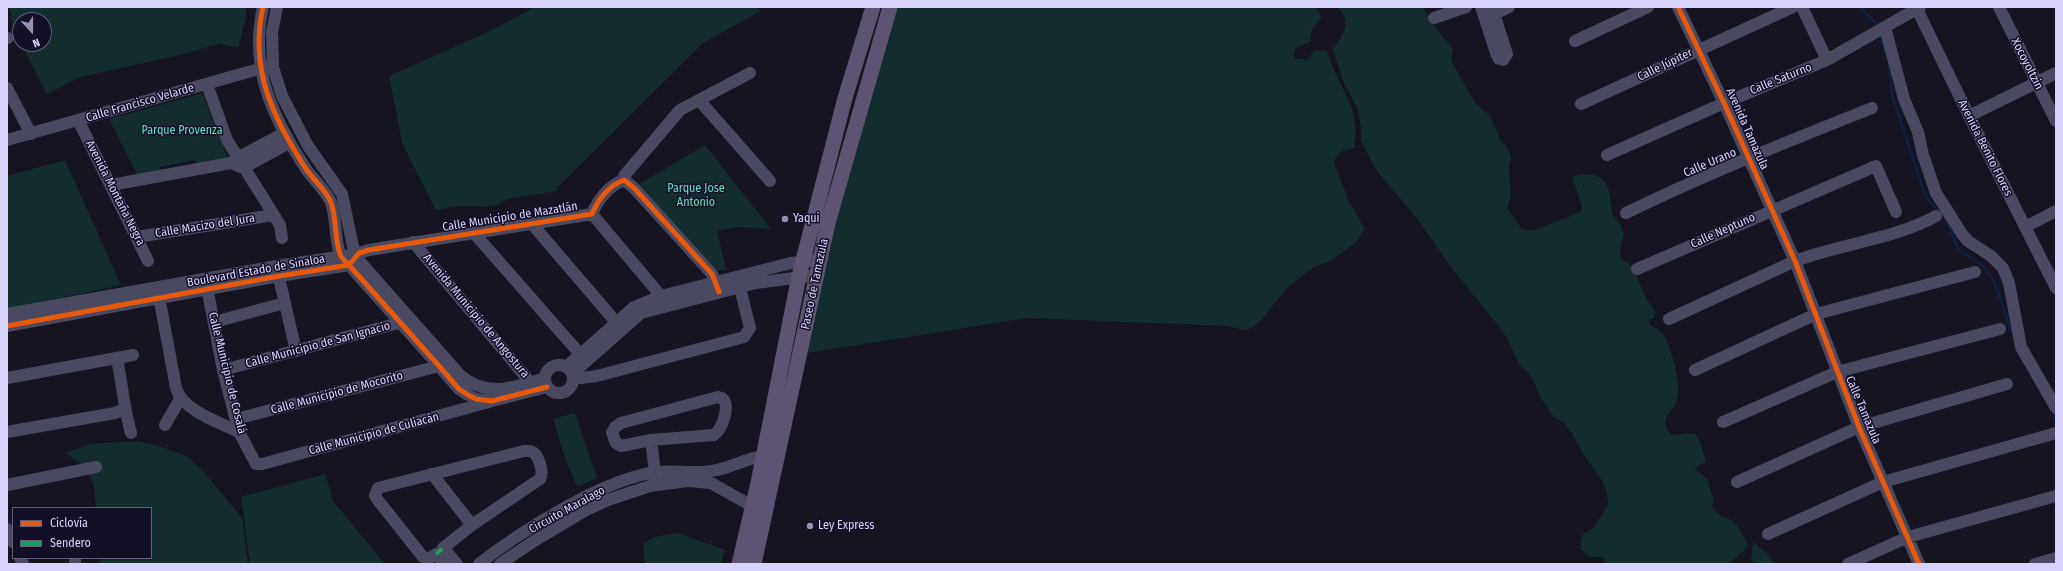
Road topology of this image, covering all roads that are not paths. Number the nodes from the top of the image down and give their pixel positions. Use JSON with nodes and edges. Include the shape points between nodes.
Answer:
{"nodes":[{"id":1,"x":264,"y":7,"type":"edge"},
{"id":2,"x":277,"y":7,"type":"edge"},
{"id":3,"x":872,"y":7,"type":"edge"},
{"id":4,"x":890,"y":7,"type":"edge"},
{"id":5,"x":1466,"y":7,"type":"edge"},
{"id":6,"x":1481,"y":7,"type":"edge"},
{"id":7,"x":1509,"y":7,"type":"edge"},
{"id":8,"x":1648,"y":7,"type":"edge"},
{"id":9,"x":1678,"y":7,"type":"edge"},
{"id":10,"x":1793,"y":7,"type":"edge"},
{"id":11,"x":1802,"y":7,"type":"edge"},
{"id":12,"x":1999,"y":7,"type":"edge"},
{"id":13,"x":1918,"y":8,"type":"edge"},
{"id":14,"x":1494,"y":10,"type":"edge"},
{"id":15,"x":1434,"y":18,"type":"dead end"},
{"id":16,"x":1885,"y":27,"type":"junction"},
{"id":17,"x":1575,"y":42,"type":"dead end"},
{"id":18,"x":1699,"y":49,"type":"junction"},
{"id":19,"x":1827,"y":60,"type":"junction"},
{"id":20,"x":273,"y":65,"type":"junction"},
{"id":21,"x":261,"y":68,"type":"junction"},
{"id":22,"x":750,"y":73,"type":"dead end"},
{"id":23,"x":2056,"y":73,"type":"edge"},
{"id":24,"x":2036,"y":82,"type":"junction"},
{"id":25,"x":7,"y":88,"type":"edge"},
{"id":26,"x":209,"y":90,"type":"dead end"},
{"id":27,"x":699,"y":100,"type":"junction"},
{"id":28,"x":1724,"y":103,"type":"junction"},
{"id":29,"x":1581,"y":104,"type":"dead end"},
{"id":30,"x":1872,"y":108,"type":"dead end"},
{"id":31,"x":1969,"y":116,"type":"junction"},
{"id":32,"x":2056,"y":121,"type":"edge"},
{"id":33,"x":81,"y":126,"type":"dead end"},
{"id":34,"x":30,"y":134,"type":"junction"},
{"id":35,"x":287,"y":138,"type":"junction"},
{"id":36,"x":7,"y":140,"type":"edge"},
{"id":37,"x":1608,"y":155,"type":"dead end"},
{"id":38,"x":1749,"y":157,"type":"junction"},
{"id":39,"x":237,"y":163,"type":"junction"},
{"id":40,"x":324,"y":169,"type":"junction"},
{"id":41,"x":313,"y":178,"type":"junction"},
{"id":42,"x":624,"y":180,"type":"junction"},
{"id":43,"x":770,"y":181,"type":"dead end"},
{"id":44,"x":111,"y":185,"type":"junction"},
{"id":45,"x":1771,"y":210,"type":"junction"},
{"id":46,"x":2056,"y":211,"type":"edge"},
{"id":47,"x":1896,"y":212,"type":"dead end"},
{"id":48,"x":1626,"y":213,"type":"dead end"},
{"id":49,"x":592,"y":214,"type":"junction"},
{"id":50,"x":273,"y":215,"type":"junction"},
{"id":51,"x":1936,"y":216,"type":"dead end"},
{"id":52,"x":532,"y":224,"type":"junction"},
{"id":53,"x":2025,"y":227,"type":"junction"},
{"id":54,"x":474,"y":233,"type":"junction"},
{"id":55,"x":137,"y":237,"type":"junction"},
{"id":56,"x":282,"y":238,"type":"dead end"},
{"id":57,"x":413,"y":242,"type":"junction"},
{"id":58,"x":340,"y":255,"type":"junction"},
{"id":59,"x":148,"y":260,"type":"dead end"},
{"id":60,"x":352,"y":261,"type":"junction"},
{"id":61,"x":1795,"y":261,"type":"junction"},
{"id":62,"x":817,"y":267,"type":"junction"},
{"id":63,"x":801,"y":269,"type":"junction"},
{"id":64,"x":1637,"y":269,"type":"dead end"},
{"id":65,"x":278,"y":271,"type":"junction"},
{"id":66,"x":1975,"y":272,"type":"dead end"},
{"id":67,"x":738,"y":282,"type":"junction"},
{"id":68,"x":206,"y":285,"type":"junction"},
{"id":69,"x":718,"y":287,"type":"junction"},
{"id":70,"x":2056,"y":288,"type":"edge"},
{"id":71,"x":159,"y":293,"type":"junction"},
{"id":72,"x":663,"y":301,"type":"junction"},
{"id":73,"x":285,"y":303,"type":"junction"},
{"id":74,"x":7,"y":314,"type":"edge"},
{"id":75,"x":1816,"y":314,"type":"junction"},
{"id":76,"x":1669,"y":319,"type":"dead end"},
{"id":77,"x":406,"y":321,"type":"junction"},
{"id":78,"x":214,"y":322,"type":"junction"},
{"id":79,"x":619,"y":325,"type":"junction"},
{"id":80,"x":7,"y":326,"type":"edge"},
{"id":81,"x":2000,"y":329,"type":"dead end"},
{"id":82,"x":296,"y":351,"type":"junction"},
{"id":83,"x":580,"y":354,"type":"junction"},
{"id":84,"x":133,"y":355,"type":"dead end"},
{"id":85,"x":117,"y":358,"type":"junction"},
{"id":86,"x":438,"y":366,"type":"junction"},
{"id":87,"x":223,"y":370,"type":"junction"},
{"id":88,"x":1696,"y":370,"type":"dead end"},
{"id":89,"x":1837,"y":372,"type":"junction"},
{"id":90,"x":570,"y":374,"type":"junction"},
{"id":91,"x":7,"y":378,"type":"edge"},
{"id":92,"x":540,"y":384,"type":"junction"},
{"id":93,"x":2007,"y":384,"type":"dead end"},
{"id":94,"x":180,"y":399,"type":"junction"},
{"id":95,"x":492,"y":401,"type":"junction"},
{"id":96,"x":2056,"y":408,"type":"edge"},
{"id":97,"x":124,"y":409,"type":"junction"},
{"id":98,"x":236,"y":419,"type":"junction"},
{"id":99,"x":1723,"y":422,"type":"dead end"},
{"id":100,"x":165,"y":425,"type":"dead end"},
{"id":101,"x":1859,"y":427,"type":"junction"},
{"id":102,"x":7,"y":432,"type":"edge"},
{"id":103,"x":240,"y":432,"type":"junction"},
{"id":104,"x":131,"y":433,"type":"dead end"},
{"id":105,"x":2056,"y":433,"type":"edge"},
{"id":106,"x":647,"y":441,"type":"junction"},
{"id":107,"x":763,"y":456,"type":"junction"},
{"id":108,"x":256,"y":464,"type":"joint"},
{"id":109,"x":96,"y":467,"type":"dead end"},
{"id":110,"x":775,"y":467,"type":"junction"},
{"id":111,"x":718,"y":470,"type":"junction"},
{"id":112,"x":432,"y":474,"type":"junction"},
{"id":113,"x":687,"y":476,"type":"junction"},
{"id":114,"x":652,"y":479,"type":"junction"},
{"id":115,"x":1737,"y":482,"type":"dead end"},
{"id":116,"x":1883,"y":482,"type":"junction"},
{"id":117,"x":7,"y":485,"type":"edge"},
{"id":118,"x":716,"y":486,"type":"junction"},
{"id":119,"x":603,"y":489,"type":"junction"},
{"id":120,"x":2056,"y":496,"type":"edge"},
{"id":121,"x":608,"y":500,"type":"junction"},
{"id":122,"x":583,"y":505,"type":"junction"},
{"id":123,"x":759,"y":510,"type":"junction"},
{"id":124,"x":472,"y":525,"type":"junction"},
{"id":125,"x":1768,"y":534,"type":"dead end"},
{"id":126,"x":1908,"y":537,"type":"junction"},
{"id":127,"x":440,"y":551,"type":"junction"},
{"id":128,"x":2056,"y":558,"type":"edge"},
{"id":129,"x":445,"y":564,"type":"edge"},
{"id":130,"x":457,"y":564,"type":"edge"},
{"id":131,"x":479,"y":564,"type":"edge"},
{"id":132,"x":500,"y":564,"type":"edge"},
{"id":133,"x":739,"y":564,"type":"edge"},
{"id":134,"x":754,"y":564,"type":"edge"},
{"id":135,"x":1848,"y":564,"type":"edge"},
{"id":136,"x":1919,"y":564,"type":"edge"},
{"id":137,"x":2035,"y":564,"type":"edge"}],
"edges":[{"from":1,"to":21,"type":"street","via":[[260,24]]},
{"from":2,"to":20,"type":"street","via":[[272,32]]},
{"from":3,"to":63,"type":"main road","name":"Paseo de Tamazula","via":[[845,98]]},
{"from":4,"to":62,"type":"main road","name":"Paseo de Tamazula","via":[[838,184]]},
{"from":5,"to":15,"type":"street"},
{"from":6,"to":14,"type":"street","via":[[1496,53],[1499,59],[1503,60],[1507,54]]},
{"from":7,"to":14,"type":"street"},
{"from":8,"to":17,"type":"street"},
{"from":9,"to":18,"type":"street","name":"Avenida Tamazula"},
{"from":10,"to":18,"type":"street","name":"Calle Júpiter"},
{"from":11,"to":19,"type":"street"},
{"from":12,"to":24,"type":"street","name":"Xocoyoltzin"},
{"from":13,"to":16,"type":"street","name":"Calle Saturno"},
{"from":13,"to":31,"type":"street","name":"Avenida Benito Flores"},
{"from":16,"to":19,"type":"street","name":"Calle Saturno"},
{"from":16,"to":96,"type":"street","via":[[1904,99],[1918,132],[1936,193],[1968,241],[1991,256],[2003,268],[2009,283],[2021,346]]},
{"from":18,"to":28,"type":"street","name":"Avenida Tamazula"},
{"from":18,"to":29,"type":"street","name":"Calle Júpiter"},
{"from":19,"to":28,"type":"street","name":"Calle Saturno"},
{"from":20,"to":21,"type":"street","name":"Calle Francisco Velarde"},
{"from":20,"to":40,"type":"street","via":[[282,96],[308,146]]},
{"from":21,"to":34,"type":"street","name":"Calle Francisco Velarde"},
{"from":21,"to":35,"type":"street","via":[[272,109]]},
{"from":22,"to":27,"type":"street"},
{"from":23,"to":24,"type":"street"},
{"from":24,"to":31,"type":"street"},
{"from":24,"to":32,"type":"street","name":"Xocoyoltzin"},
{"from":25,"to":34,"type":"street"},
{"from":26,"to":39,"type":"street"},
{"from":27,"to":42,"type":"street","via":[[677,112],[624,176]]},
{"from":27,"to":43,"type":"street"},
{"from":28,"to":37,"type":"street","name":"Calle Saturno"},
{"from":28,"to":38,"type":"street","name":"Avenida Tamazula"},
{"from":30,"to":38,"type":"street","name":"Calle Urano"},
{"from":31,"to":53,"type":"street","name":"Avenida Benito Flores"},
{"from":33,"to":44,"type":"street","name":"Avenida Montaña Negra"},
{"from":34,"to":36,"type":"street","name":"Calle Francisco Velarde"},
{"from":35,"to":39,"type":"street"},
{"from":35,"to":41,"type":"street"},
{"from":38,"to":45,"type":"street","name":"Avenida Tamazula"},
{"from":38,"to":48,"type":"street","name":"Calle Urano"},
{"from":39,"to":44,"type":"street"},
{"from":39,"to":50,"type":"street"},
{"from":40,"to":41,"type":"street"},
{"from":40,"to":60,"type":"street","via":[[342,194]]},
{"from":41,"to":58,"type":"street","via":[[332,206]]},
{"from":42,"to":49,"type":"street","name":"Calle Municipio de Mazatlán","via":[[611,186],[595,206]]},
{"from":42,"to":69,"type":"street","via":[[712,274]]},
{"from":44,"to":55,"type":"street","name":"Avenida Montaña Negra"},
{"from":45,"to":47,"type":"street","name":"Calle Neptuno","via":[[1876,166]]},
{"from":45,"to":61,"type":"street","name":"Avenida Tamazula"},
{"from":45,"to":64,"type":"street","name":"Calle Neptuno"},
{"from":46,"to":53,"type":"street"},
{"from":49,"to":52,"type":"street","name":"Calle Municipio de Mazatlán"},
{"from":49,"to":72,"type":"street"},
{"from":50,"to":55,"type":"street","name":"Calle Macizo del Jura"},
{"from":50,"to":56,"type":"street","via":[[280,225]]},
{"from":51,"to":61,"type":"street","via":[[1913,227],[1815,253]]},
{"from":52,"to":54,"type":"street","name":"Calle Municipio de Mazatlán"},
{"from":52,"to":79,"type":"street"},
{"from":53,"to":70,"type":"street","name":"Avenida Benito Flores"},
{"from":54,"to":57,"type":"street","name":"Calle Municipio de Mazatlán"},
{"from":54,"to":83,"type":"street"},
{"from":55,"to":59,"type":"street","name":"Avenida Montaña Negra"},
{"from":57,"to":60,"type":"street","name":"Calle Municipio de Mazatlán","via":[[368,250]]},
{"from":57,"to":92,"type":"street","name":"Avenida Municipio de Angostura"},
{"from":58,"to":60,"type":"street","name":"Boulevard Estado de Sinaloa"},
{"from":58,"to":65,"type":"street","name":"Boulevard Estado de Sinaloa"},
{"from":60,"to":65,"type":"street","name":"Boulevard Estado de Sinaloa"},
{"from":60,"to":77,"type":"street"},
{"from":61,"to":75,"type":"street","name":"Calle Tamazula"},
{"from":61,"to":76,"type":"street"},
{"from":62,"to":63,"type":"street"},
{"from":62,"to":110,"type":"main road","name":"Paseo de Tamazula"},
{"from":63,"to":67,"type":"street"},
{"from":63,"to":107,"type":"main road","name":"Paseo de Tamazula"},
{"from":65,"to":68,"type":"street","name":"Boulevard Estado de Sinaloa"},
{"from":65,"to":73,"type":"street"},
{"from":66,"to":75,"type":"street"},
{"from":67,"to":69,"type":"street"},
{"from":67,"to":90,"type":"street","via":[[750,328],[744,337],[597,376]]},
{"from":68,"to":71,"type":"street","name":"Boulevard Estado de Sinaloa"},
{"from":68,"to":78,"type":"street","name":"Calle Municipio de Cosalá"},
{"from":69,"to":72,"type":"street"},
{"from":71,"to":74,"type":"street","name":"Boulevard Estado de Sinaloa"},
{"from":71,"to":80,"type":"street","name":"Boulevard Estado de Sinaloa"},
{"from":71,"to":94,"type":"street"},
{"from":72,"to":79,"type":"street","via":[[634,307]]},
{"from":73,"to":78,"type":"street"},
{"from":73,"to":82,"type":"street"},
{"from":75,"to":88,"type":"street"},
{"from":75,"to":89,"type":"street","name":"Calle Tamazula"},
{"from":77,"to":82,"type":"street","name":"Calle Municipio de San Ignacio"},
{"from":77,"to":86,"type":"street"},
{"from":77,"to":92,"type":"street","via":[[472,384],[486,390],[496,390]]},
{"from":78,"to":87,"type":"street","name":"Calle Municipio de Cosalá"},
{"from":79,"to":83,"type":"street"},
{"from":79,"to":90,"type":"street"},
{"from":81,"to":89,"type":"street"},
{"from":82,"to":87,"type":"street","name":"Calle Municipio de San Ignacio"},
{"from":83,"to":90,"type":"street"},
{"from":84,"to":85,"type":"street"},
{"from":85,"to":91,"type":"street"},
{"from":85,"to":97,"type":"street"},
{"from":86,"to":95,"type":"street","via":[[468,395]]},
{"from":86,"to":98,"type":"street","name":"Calle Municipio de Mocorito"},
{"from":87,"to":98,"type":"street","name":"Calle Municipio de Cosalá"},
{"from":89,"to":99,"type":"street"},
{"from":89,"to":101,"type":"street","name":"Calle Tamazula"},
{"from":90,"to":92,"type":"street","via":[[561,366],[552,367]]},
{"from":90,"to":92,"type":"street","via":[[570,388],[563,393],[554,392]]},
{"from":92,"to":95,"type":"street"},
{"from":93,"to":101,"type":"street"},
{"from":94,"to":100,"type":"street"},
{"from":94,"to":103,"type":"street","via":[[188,407]]},
{"from":95,"to":108,"type":"street","name":"Calle Municipio de Culiacán"},
{"from":97,"to":102,"type":"street","via":[[115,413]]},
{"from":97,"to":104,"type":"street"},
{"from":98,"to":103,"type":"street","name":"Calle Municipio de Cosalá"},
{"from":101,"to":115,"type":"street"},
{"from":101,"to":116,"type":"street","name":"Calle Tamazula"},
{"from":103,"to":108,"type":"street","name":"Calle Municipio de Cosalá"},
{"from":105,"to":116,"type":"street"},
{"from":106,"to":106,"type":"street","via":[[714,435],[722,428],[724,400],[718,397],[621,423],[612,431],[616,443],[621,446]]},
{"from":106,"to":114,"type":"street"},
{"from":107,"to":110,"type":"street"},
{"from":107,"to":111,"type":"street","name":"Circuito Maralago"},
{"from":107,"to":123,"type":"main road","name":"Paseo de Tamazula"},
{"from":109,"to":117,"type":"street"},
{"from":110,"to":123,"type":"main road","name":"Paseo de Tamazula"},
{"from":111,"to":113,"type":"street","name":"Circuito Maralago"},
{"from":111,"to":118,"type":"street"},
{"from":112,"to":124,"type":"street"},
{"from":112,"to":124,"type":"street","via":[[524,451],[535,453],[542,472],[540,479]]},
{"from":112,"to":127,"type":"street","via":[[381,486],[375,495],[423,557],[428,559]]},
{"from":113,"to":114,"type":"street","name":"Circuito Maralago"},
{"from":113,"to":118,"type":"street","name":"Circuito Maralago"},
{"from":114,"to":119,"type":"street","name":"Circuito Maralago"},
{"from":114,"to":121,"type":"street","name":"Circuito Maralago"},
{"from":116,"to":125,"type":"street"},
{"from":116,"to":126,"type":"street","name":"Calle Tamazula"},
{"from":118,"to":123,"type":"street","name":"Circuito Maralago"},
{"from":119,"to":121,"type":"street"},
{"from":119,"to":122,"type":"street","name":"Circuito Maralago"},
{"from":120,"to":126,"type":"street"},
{"from":121,"to":122,"type":"street","name":"Circuito Maralago"},
{"from":122,"to":131,"type":"street","name":"Circuito Maralago","via":[[524,533]]},
{"from":122,"to":132,"type":"street","name":"Circuito Maralago"},
{"from":123,"to":133,"type":"main road","name":"Paseo de Tamazula"},
{"from":123,"to":134,"type":"main road","name":"Paseo de Tamazula"},
{"from":124,"to":127,"type":"street"},
{"from":126,"to":135,"type":"street"},
{"from":126,"to":136,"type":"street","name":"Calle Tamazula"},
{"from":127,"to":129,"type":"street"},
{"from":127,"to":130,"type":"street"},
{"from":128,"to":137,"type":"street"}]}
